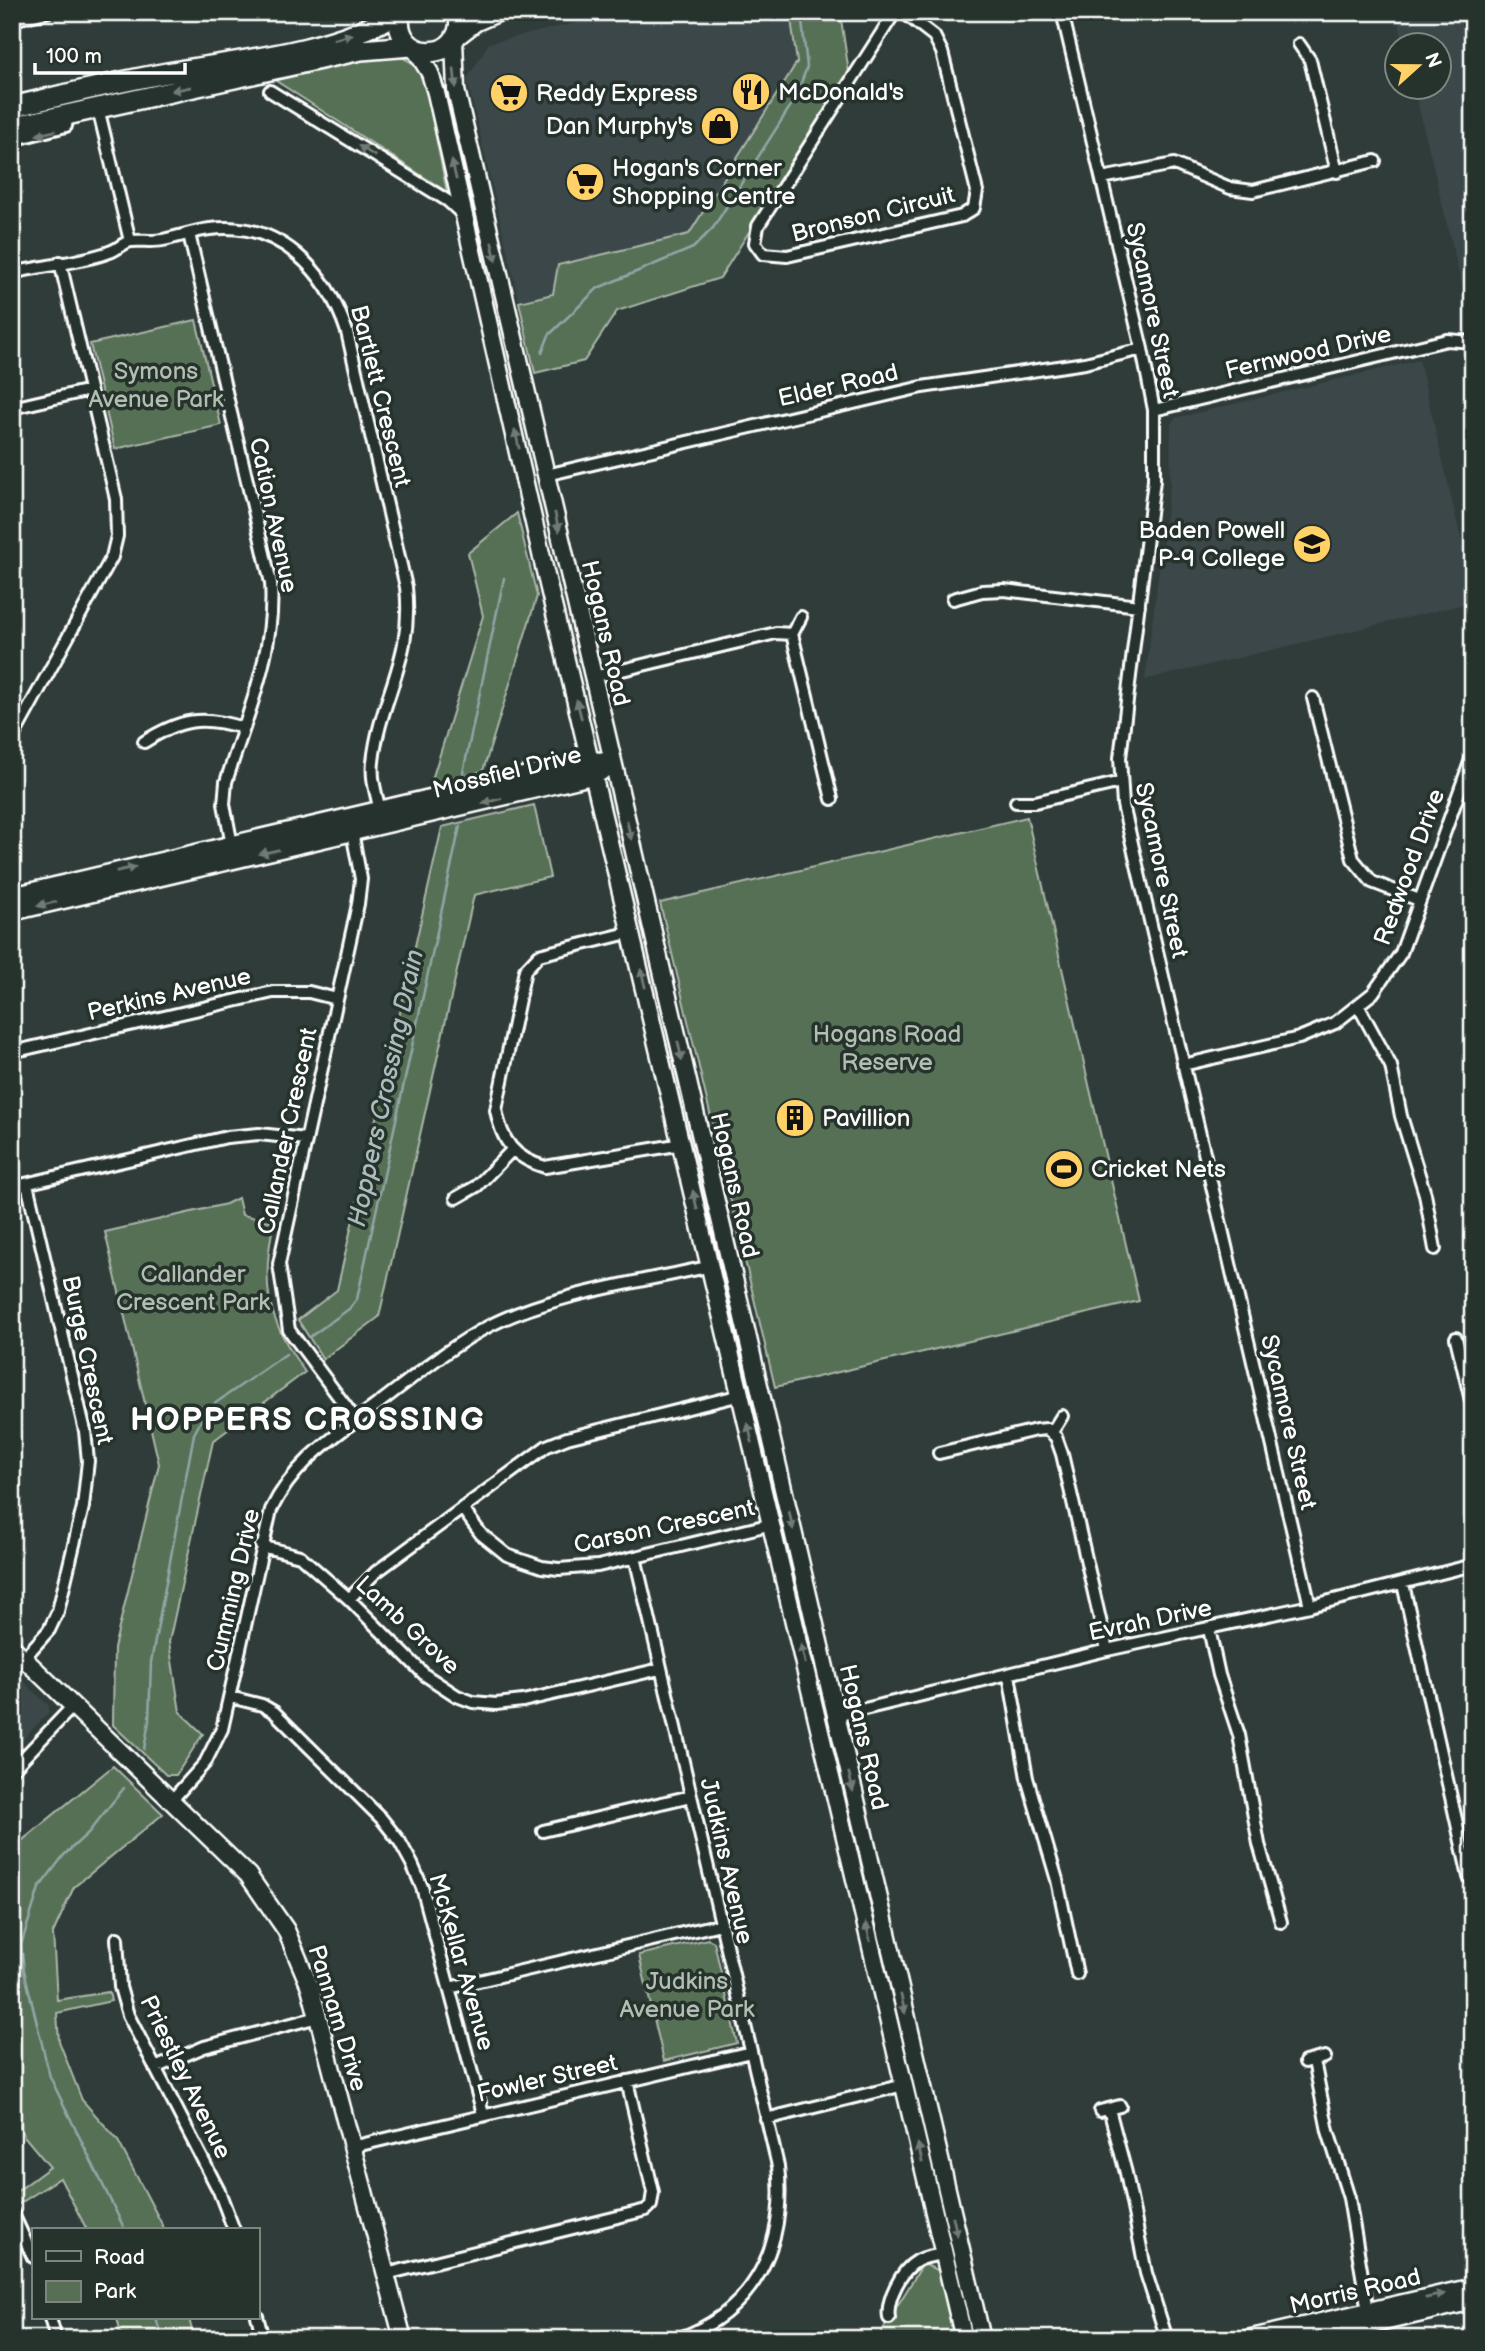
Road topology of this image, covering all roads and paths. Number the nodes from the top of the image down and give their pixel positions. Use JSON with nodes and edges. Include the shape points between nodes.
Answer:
{"nodes":[{"id":1,"x":47,"y":12,"type":"edge"},
{"id":2,"x":458,"y":12,"type":"edge"},
{"id":3,"x":496,"y":12,"type":"edge"},
{"id":4,"x":895,"y":12,"type":"edge"},
{"id":5,"x":903,"y":12,"type":"edge"},
{"id":6,"x":1062,"y":12,"type":"edge"},
{"id":7,"x":400,"y":13,"type":"edge"},
{"id":8,"x":12,"y":20,"type":"edge"},
{"id":9,"x":456,"y":38,"type":"junction"},
{"id":10,"x":1299,"y":44,"type":"dead end"},
{"id":11,"x":413,"y":47,"type":"junction"},
{"id":12,"x":92,"y":89,"type":"junction"},
{"id":13,"x":270,"y":91,"type":"dead end"},
{"id":14,"x":51,"y":98,"type":"junction"},
{"id":15,"x":12,"y":107,"type":"edge"},
{"id":16,"x":98,"y":108,"type":"junction"},
{"id":17,"x":68,"y":114,"type":"junction"},
{"id":18,"x":12,"y":127,"type":"edge"},
{"id":19,"x":12,"y":140,"type":"edge"},
{"id":20,"x":1375,"y":162,"type":"dead end"},
{"id":21,"x":1337,"y":172,"type":"junction"},
{"id":22,"x":1102,"y":178,"type":"junction"},
{"id":23,"x":464,"y":216,"type":"junction"},
{"id":24,"x":188,"y":234,"type":"junction"},
{"id":25,"x":130,"y":241,"type":"junction"},
{"id":26,"x":60,"y":262,"type":"junction"},
{"id":27,"x":12,"y":273,"type":"edge"},
{"id":28,"x":1473,"y":342,"type":"edge"},
{"id":29,"x":1142,"y":349,"type":"junction"},
{"id":30,"x":90,"y":390,"type":"junction"},
{"id":31,"x":12,"y":408,"type":"edge"},
{"id":32,"x":1154,"y":410,"type":"junction"},
{"id":33,"x":546,"y":475,"type":"junction"},
{"id":34,"x":526,"y":481,"type":"junction"},
{"id":35,"x":953,"y":599,"type":"dead end"},
{"id":36,"x":1139,"y":606,"type":"junction"},
{"id":37,"x":801,"y":617,"type":"dead end"},
{"id":38,"x":792,"y":635,"type":"junction"},
{"id":39,"x":593,"y":677,"type":"junction"},
{"id":40,"x":1313,"y":698,"type":"dead end"},
{"id":41,"x":243,"y":728,"type":"junction"},
{"id":42,"x":12,"y":739,"type":"edge"},
{"id":43,"x":144,"y":742,"type":"dead end"},
{"id":44,"x":1473,"y":754,"type":"edge"},
{"id":45,"x":613,"y":763,"type":"junction"},
{"id":46,"x":594,"y":767,"type":"junction"},
{"id":47,"x":1121,"y":782,"type":"junction"},
{"id":48,"x":832,"y":799,"type":"dead end"},
{"id":49,"x":1016,"y":802,"type":"dead end"},
{"id":50,"x":382,"y":817,"type":"junction"},
{"id":51,"x":350,"y":825,"type":"junction"},
{"id":52,"x":234,"y":852,"type":"junction"},
{"id":53,"x":12,"y":896,"type":"edge"},
{"id":54,"x":1419,"y":900,"type":"junction"},
{"id":55,"x":12,"y":912,"type":"edge"},
{"id":56,"x":632,"y":932,"type":"junction"},
{"id":57,"x":337,"y":999,"type":"junction"},
{"id":58,"x":1359,"y":1007,"type":"junction"},
{"id":59,"x":12,"y":1052,"type":"edge"},
{"id":60,"x":1183,"y":1065,"type":"junction"},
{"id":61,"x":306,"y":1139,"type":"junction"},
{"id":62,"x":682,"y":1144,"type":"junction"},
{"id":63,"x":511,"y":1151,"type":"junction"},
{"id":64,"x":27,"y":1184,"type":"junction"},
{"id":65,"x":12,"y":1187,"type":"edge"},
{"id":66,"x":456,"y":1198,"type":"dead end"},
{"id":67,"x":1435,"y":1249,"type":"dead end"},
{"id":68,"x":730,"y":1264,"type":"junction"},
{"id":69,"x":711,"y":1266,"type":"junction"},
{"id":70,"x":1456,"y":1338,"type":"dead end"},
{"id":71,"x":753,"y":1352,"type":"junction"},
{"id":72,"x":734,"y":1365,"type":"junction"},
{"id":73,"x":741,"y":1395,"type":"junction"},
{"id":74,"x":1473,"y":1409,"type":"edge"},
{"id":75,"x":1062,"y":1416,"type":"dead end"},
{"id":76,"x":356,"y":1420,"type":"junction"},
{"id":77,"x":1052,"y":1432,"type":"junction"},
{"id":78,"x":939,"y":1452,"type":"dead end"},
{"id":79,"x":462,"y":1508,"type":"junction"},
{"id":80,"x":772,"y":1524,"type":"junction"},
{"id":81,"x":261,"y":1546,"type":"junction"},
{"id":82,"x":635,"y":1557,"type":"junction"},
{"id":83,"x":1473,"y":1565,"type":"edge"},
{"id":84,"x":1403,"y":1584,"type":"junction"},
{"id":85,"x":349,"y":1600,"type":"junction"},
{"id":86,"x":1310,"y":1606,"type":"junction"},
{"id":87,"x":1209,"y":1629,"type":"junction"},
{"id":88,"x":1107,"y":1650,"type":"junction"},
{"id":89,"x":18,"y":1653,"type":"edge"},
{"id":90,"x":660,"y":1669,"type":"junction"},
{"id":91,"x":1009,"y":1675,"type":"junction"},
{"id":92,"x":230,"y":1697,"type":"junction"},
{"id":93,"x":73,"y":1706,"type":"junction"},
{"id":94,"x":836,"y":1716,"type":"junction"},
{"id":95,"x":818,"y":1721,"type":"junction"},
{"id":96,"x":12,"y":1770,"type":"edge"},
{"id":97,"x":691,"y":1796,"type":"junction"},
{"id":98,"x":171,"y":1801,"type":"junction"},
{"id":99,"x":543,"y":1831,"type":"dead end"},
{"id":100,"x":1469,"y":1877,"type":"dead end"},
{"id":101,"x":1281,"y":1922,"type":"dead end"},
{"id":102,"x":720,"y":1924,"type":"junction"},
{"id":103,"x":117,"y":1938,"type":"dead end"},
{"id":104,"x":1077,"y":1974,"type":"dead end"},
{"id":105,"x":449,"y":1988,"type":"junction"},
{"id":106,"x":318,"y":2017,"type":"junction"},
{"id":107,"x":751,"y":2052,"type":"junction"},
{"id":108,"x":1315,"y":2060,"type":"dead end"},
{"id":109,"x":155,"y":2068,"type":"junction"},
{"id":110,"x":627,"y":2081,"type":"junction"},
{"id":111,"x":904,"y":2085,"type":"junction"},
{"id":112,"x":1109,"y":2109,"type":"dead end"},
{"id":113,"x":483,"y":2114,"type":"junction"},
{"id":114,"x":766,"y":2119,"type":"junction"},
{"id":115,"x":352,"y":2147,"type":"junction"},
{"id":116,"x":651,"y":2205,"type":"junction"},
{"id":117,"x":12,"y":2212,"type":"edge"},
{"id":118,"x":662,"y":2212,"type":"dead end"},
{"id":119,"x":233,"y":2228,"type":"edge"},
{"id":120,"x":32,"y":2254,"type":"edge"},
{"id":121,"x":944,"y":2254,"type":"junction"},
{"id":122,"x":386,"y":2274,"type":"junction"},
{"id":123,"x":1473,"y":2287,"type":"edge"},
{"id":124,"x":1473,"y":2301,"type":"edge"},
{"id":125,"x":1368,"y":2311,"type":"junction"},
{"id":126,"x":889,"y":2318,"type":"dead end"},
{"id":127,"x":51,"y":2320,"type":"edge"},
{"id":128,"x":258,"y":2320,"type":"edge"},
{"id":129,"x":56,"y":2339,"type":"edge"},
{"id":130,"x":263,"y":2339,"type":"edge"},
{"id":131,"x":403,"y":2339,"type":"edge"},
{"id":132,"x":677,"y":2339,"type":"edge"},
{"id":133,"x":964,"y":2339,"type":"edge"},
{"id":134,"x":982,"y":2339,"type":"edge"},
{"id":135,"x":1167,"y":2339,"type":"edge"},
{"id":136,"x":1247,"y":2339,"type":"edge"},
{"id":137,"x":1311,"y":2339,"type":"edge"}],
"edges":[{"from":1,"to":8,"type":"street"},
{"from":2,"to":9,"type":"highway"},
{"from":3,"to":9,"type":"highway","via":[[475,21]]},
{"from":4,"to":5,"type":"street","name":"Bronson Circuit","via":[[758,226],[755,243],[763,254],[787,256],[962,216],[974,208],[977,191],[942,52],[934,36]]},
{"from":6,"to":22,"type":"street","name":"Sycamore Street"},
{"from":7,"to":11,"type":"highway","via":[[400,31]]},
{"from":12,"to":7,"type":"highway","one_way":true,"via":[[284,53],[365,31]]},
{"from":9,"to":11,"type":"highway","via":[[436,52]]},
{"from":9,"to":33,"type":"street","name":"Hogans Road","one_way":true,"via":[[456,90]]},
{"from":10,"to":21,"type":"street","via":[[1310,60]]},
{"from":11,"to":16,"type":"highway","one_way":true,"via":[[361,50]]},
{"from":23,"to":11,"type":"street","name":"Hogans Road","one_way":true,"via":[[430,73]]},
{"from":12,"to":14,"type":"highway"},
{"from":12,"to":16,"type":"highway"},
{"from":23,"to":13,"type":"street","one_way":true,"via":[[448,201]]},
{"from":14,"to":15,"type":"highway"},
{"from":14,"to":17,"type":"highway","via":[[63,104]]},
{"from":16,"to":17,"type":"highway"},
{"from":16,"to":25,"type":"street"},
{"from":17,"to":18,"type":"highway"},
{"from":17,"to":19,"type":"street","one_way":true,"via":[[66,125],[56,131]]},
{"from":20,"to":21,"type":"street"},
{"from":21,"to":22,"type":"street","via":[[1245,191],[1174,164]]},
{"from":22,"to":29,"type":"street","name":"Sycamore Street"},
{"from":34,"to":23,"type":"street","name":"Hogans Road","one_way":true},
{"from":24,"to":25,"type":"street","name":"Bartlett Crescent","via":[[147,243]]},
{"from":24,"to":41,"type":"street","name":"Cation Avenue","via":[[271,583],[272,629]]},
{"from":24,"to":50,"type":"street","name":"Bartlett Crescent","via":[[228,228],[281,242],[309,263],[341,314],[409,614],[403,656],[372,764]]},
{"from":25,"to":26,"type":"street","name":"Bartlett Crescent","via":[[113,251]]},
{"from":26,"to":27,"type":"street","name":"Bartlett Crescent"},
{"from":26,"to":30,"type":"street"},
{"from":28,"to":32,"type":"street","name":"Fernwood Drive","via":[[1447,340]]},
{"from":29,"to":32,"type":"street","name":"Sycamore Street"},
{"from":29,"to":33,"type":"street","name":"Elder Road","via":[[1085,363],[922,387]]},
{"from":30,"to":31,"type":"street"},
{"from":30,"to":42,"type":"street","via":[[116,499],[117,537],[112,556]]},
{"from":32,"to":36,"type":"street","name":"Sycamore Street","via":[[1154,480]]},
{"from":33,"to":34,"type":"street"},
{"from":33,"to":39,"type":"street","name":"Hogans Road","one_way":true},
{"from":46,"to":34,"type":"street","name":"Hogans Road","one_way":true},
{"from":35,"to":36,"type":"street","via":[[1004,590]]},
{"from":36,"to":47,"type":"street","name":"Sycamore Street"},
{"from":37,"to":38,"type":"street"},
{"from":38,"to":39,"type":"street","via":[[776,634]]},
{"from":38,"to":48,"type":"street"},
{"from":39,"to":45,"type":"street","name":"Hogans Road"},
{"from":40,"to":54,"type":"street","via":[[1353,859],[1372,882]]},
{"from":41,"to":43,"type":"street","via":[[196,720],[172,726]]},
{"from":41,"to":52,"type":"street","name":"Cation Avenue","via":[[224,804]]},
{"from":44,"to":54,"type":"street","name":"Redwood Drive"},
{"from":45,"to":46,"type":"street","name":"Mossfiel Drive"},
{"from":45,"to":68,"type":"street","name":"Hogans Road","one_way":true},
{"from":46,"to":50,"type":"street","name":"Mossfiel Drive"},
{"from":46,"to":56,"type":"street","name":"Hogans Road"},
{"from":47,"to":49,"type":"street","via":[[1035,803]]},
{"from":47,"to":60,"type":"street","name":"Sycamore Street","via":[[1126,822]]},
{"from":50,"to":51,"type":"street","name":"Mossfiel Drive"},
{"from":51,"to":52,"type":"street","name":"Mossfiel Drive"},
{"from":51,"to":57,"type":"street","name":"Callander Crescent","via":[[361,879]]},
{"from":53,"to":52,"type":"street","name":"Mossfiel Drive","one_way":true},
{"from":52,"to":55,"type":"street","name":"Mossfiel Drive","one_way":true},
{"from":54,"to":58,"type":"street","name":"Redwood Drive","via":[[1401,953]]},
{"from":62,"to":56,"type":"street","name":"Hogans Road","one_way":true},
{"from":56,"to":63,"type":"street","via":[[539,955],[526,970],[496,1110],[500,1132]]},
{"from":57,"to":59,"type":"street","name":"Perkins Avenue","via":[[309,992],[273,992]]},
{"from":57,"to":61,"type":"street","name":"Callander Crescent"},
{"from":58,"to":60,"type":"street","name":"Redwood Drive","via":[[1299,1038]]},
{"from":58,"to":67,"type":"street","via":[[1391,1066]]},
{"from":60,"to":86,"type":"street","name":"Sycamore Street"},
{"from":61,"to":64,"type":"street","via":[[265,1134],[227,1137]]},
{"from":61,"to":76,"type":"street","name":"Callander Crescent","via":[[279,1264],[284,1303],[289,1329]]},
{"from":62,"to":63,"type":"street","via":[[545,1167]]},
{"from":69,"to":62,"type":"street","name":"Hogans Road","one_way":true},
{"from":63,"to":66,"type":"street","via":[[477,1186]]},
{"from":64,"to":65,"type":"street"},
{"from":64,"to":89,"type":"street","name":"Burge Crescent","via":[[85,1431],[88,1461],[83,1507],[58,1611],[49,1630]]},
{"from":68,"to":69,"type":"street"},
{"from":68,"to":71,"type":"street","name":"Hogans Road"},
{"from":69,"to":72,"type":"street","name":"Hogans Road"},
{"from":69,"to":76,"type":"street","name":"Cumming Drive","via":[[509,1317],[467,1339]]},
{"from":70,"to":74,"type":"street"},
{"from":71,"to":72,"type":"street"},
{"from":71,"to":94,"type":"street","name":"Hogans Road","one_way":true},
{"from":72,"to":73,"type":"street","name":"Hogans Road"},
{"from":73,"to":79,"type":"street","via":[[566,1438],[547,1446]]},
{"from":80,"to":73,"type":"street","name":"Hogans Road","one_way":true},
{"from":75,"to":77,"type":"street"},
{"from":76,"to":81,"type":"street","name":"Cumming Drive","via":[[294,1471],[271,1510]]},
{"from":77,"to":78,"type":"street","via":[[1036,1430]]},
{"from":77,"to":88,"type":"street","via":[[1062,1454]]},
{"from":79,"to":82,"type":"street","name":"Carson Crescent","via":[[493,1545],[542,1567],[578,1569]]},
{"from":79,"to":85,"type":"street","via":[[376,1572]]},
{"from":80,"to":82,"type":"street","name":"Carson Crescent"},
{"from":95,"to":80,"type":"street","name":"Hogans Road","one_way":true},
{"from":81,"to":85,"type":"street","name":"Lamb Grove","via":[[300,1556]]},
{"from":81,"to":92,"type":"street","name":"Cumming Drive"},
{"from":82,"to":90,"type":"street","name":"Judkins Avenue"},
{"from":83,"to":84,"type":"street","name":"Evrah Drive"},
{"from":84,"to":86,"type":"street","name":"Evrah Drive"},
{"from":84,"to":100,"type":"street"},
{"from":85,"to":90,"type":"street","name":"Lamb Grove","via":[[425,1675],[473,1702],[523,1701]]},
{"from":86,"to":87,"type":"street","name":"Evrah Drive"},
{"from":87,"to":88,"type":"street","name":"Evrah Drive"},
{"from":87,"to":101,"type":"street","via":[[1239,1735],[1259,1844]]},
{"from":88,"to":91,"type":"street","name":"Evrah Drive"},
{"from":89,"to":93,"type":"street","name":"Pannam Drive"},
{"from":90,"to":97,"type":"street","name":"Judkins Avenue"},
{"from":91,"to":94,"type":"street","name":"Evrah Drive"},
{"from":91,"to":104,"type":"street","via":[[1027,1778],[1057,1880]]},
{"from":92,"to":98,"type":"street","name":"Cumming Drive","via":[[210,1755]]},
{"from":92,"to":105,"type":"street","name":"McKellar Avenue","via":[[274,1713],[363,1798],[400,1842],[422,1887]]},
{"from":93,"to":96,"type":"street"},
{"from":93,"to":98,"type":"street","name":"Pannam Drive"},
{"from":94,"to":95,"type":"street"},
{"from":94,"to":134,"type":"street","name":"Hogans Road","one_way":true},
{"from":111,"to":95,"type":"street","name":"Hogans Road","one_way":true},
{"from":97,"to":99,"type":"street"},
{"from":97,"to":102,"type":"street","name":"Judkins Avenue"},
{"from":98,"to":106,"type":"street","name":"Pannam Drive","via":[[265,1896],[286,1930]]},
{"from":102,"to":105,"type":"street"},
{"from":102,"to":107,"type":"street","name":"Judkins Avenue"},
{"from":103,"to":109,"type":"street","name":"Priestley Avenue","via":[[122,1998]]},
{"from":105,"to":113,"type":"street","name":"McKellar Avenue"},
{"from":106,"to":109,"type":"street","via":[[204,2047]]},
{"from":106,"to":115,"type":"street","name":"Pannam Drive"},
{"from":107,"to":110,"type":"street","name":"Fowler Street"},
{"from":107,"to":114,"type":"street","name":"Judkins Avenue"},
{"from":108,"to":125,"type":"street","via":[[1328,2131],[1349,2198]]},
{"from":109,"to":119,"type":"street","name":"Priestley Avenue"},
{"from":110,"to":113,"type":"street","name":"Fowler Street"},
{"from":110,"to":116,"type":"street","via":[[653,2192]]},
{"from":111,"to":114,"type":"street"},
{"from":121,"to":111,"type":"street","name":"Hogans Road","one_way":true},
{"from":112,"to":135,"type":"street","via":[[1143,2262]]},
{"from":113,"to":115,"type":"street","name":"Fowler Street"},
{"from":114,"to":132,"type":"street","name":"Judkins Avenue","via":[[781,2191],[780,2215],[769,2254],[733,2307]]},
{"from":115,"to":122,"type":"street","name":"Pannam Drive"},
{"from":116,"to":118,"type":"street"},
{"from":116,"to":122,"type":"street","via":[[640,2213]]},
{"from":117,"to":120,"type":"street"},
{"from":121,"to":126,"type":"street","via":[[922,2258],[908,2269],[891,2297]]},
{"from":121,"to":133,"type":"street","name":"Hogans Road"},
{"from":122,"to":131,"type":"street","name":"Pannam Drive"},
{"from":125,"to":123,"type":"street","name":"Morris Road","one_way":true},
{"from":124,"to":137,"type":"street","name":"Morris Road"},
{"from":125,"to":136,"type":"street","name":"Morris Road"},
{"from":127,"to":129,"type":"street"},
{"from":128,"to":130,"type":"street"}]}
